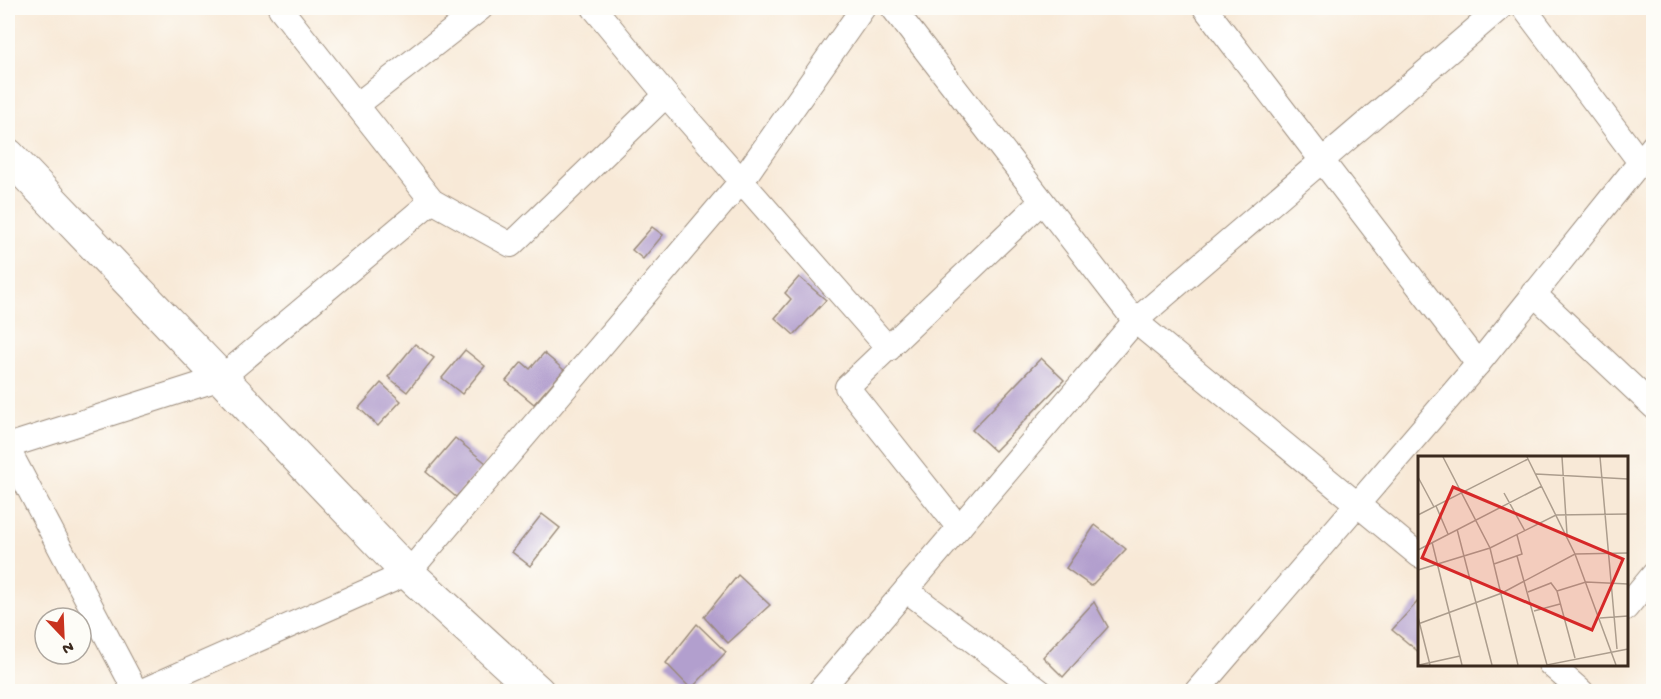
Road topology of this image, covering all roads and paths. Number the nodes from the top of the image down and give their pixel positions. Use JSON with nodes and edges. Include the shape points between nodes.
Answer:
{"nodes":[{"id":1,"x":280,"y":8,"type":"edge"},
{"id":2,"x":482,"y":8,"type":"edge"},
{"id":3,"x":594,"y":8,"type":"edge"},
{"id":4,"x":862,"y":8,"type":"edge"},
{"id":5,"x":893,"y":8,"type":"edge"},
{"id":6,"x":1205,"y":8,"type":"edge"},
{"id":7,"x":1500,"y":8,"type":"edge"},
{"id":8,"x":1524,"y":8,"type":"edge"},
{"id":9,"x":666,"y":94,"type":"junction"},
{"id":10,"x":357,"y":105,"type":"junction"},
{"id":11,"x":1647,"y":154,"type":"edge"},
{"id":12,"x":8,"y":155,"type":"edge"},
{"id":13,"x":1321,"y":159,"type":"junction"},
{"id":14,"x":743,"y":179,"type":"junction"},
{"id":15,"x":432,"y":201,"type":"junction"},
{"id":16,"x":1042,"y":201,"type":"junction"},
{"id":17,"x":1533,"y":293,"type":"junction"},
{"id":18,"x":1135,"y":321,"type":"junction"},
{"id":19,"x":889,"y":349,"type":"junction"},
{"id":20,"x":1478,"y":364,"type":"junction"},
{"id":21,"x":221,"y":378,"type":"junction"},
{"id":22,"x":1653,"y":406,"type":"edge"},
{"id":23,"x":8,"y":447,"type":"edge"},
{"id":24,"x":1356,"y":503,"type":"junction"},
{"id":25,"x":959,"y":528,"type":"junction"},
{"id":26,"x":1418,"y":555,"type":"edge"},
{"id":27,"x":408,"y":573,"type":"junction"},
{"id":28,"x":1653,"y":574,"type":"edge"},
{"id":29,"x":906,"y":590,"type":"junction"},
{"id":30,"x":1628,"y":605,"type":"edge"},
{"id":31,"x":1553,"y":666,"type":"edge"},
{"id":32,"x":1573,"y":682,"type":"edge"},
{"id":33,"x":138,"y":692,"type":"edge"},
{"id":34,"x":538,"y":692,"type":"edge"},
{"id":35,"x":819,"y":692,"type":"edge"},
{"id":36,"x":1041,"y":692,"type":"edge"},
{"id":37,"x":1196,"y":692,"type":"edge"}],
"edges":[{"from":1,"to":10,"type":"street"},
{"from":2,"to":10,"type":"street"},
{"from":3,"to":9,"type":"street"},
{"from":4,"to":14,"type":"street"},
{"from":5,"to":16,"type":"street"},
{"from":6,"to":13,"type":"street"},
{"from":7,"to":13,"type":"street"},
{"from":8,"to":11,"type":"street"},
{"from":9,"to":14,"type":"street"},
{"from":9,"to":15,"type":"street","via":[[511,245]]},
{"from":10,"to":15,"type":"street"},
{"from":11,"to":17,"type":"street"},
{"from":12,"to":21,"type":"main road"},
{"from":13,"to":18,"type":"street"},
{"from":13,"to":20,"type":"street"},
{"from":14,"to":19,"type":"street"},
{"from":14,"to":27,"type":"street"},
{"from":15,"to":21,"type":"street"},
{"from":16,"to":18,"type":"street"},
{"from":16,"to":19,"type":"street"},
{"from":17,"to":20,"type":"street"},
{"from":17,"to":22,"type":"street"},
{"from":18,"to":24,"type":"street"},
{"from":18,"to":25,"type":"street"},
{"from":19,"to":25,"type":"street","via":[[847,387]]},
{"from":20,"to":24,"type":"street"},
{"from":21,"to":23,"type":"street"},
{"from":21,"to":27,"type":"main road"},
{"from":23,"to":33,"type":"street"},
{"from":24,"to":26,"type":"street"},
{"from":24,"to":37,"type":"street"},
{"from":25,"to":29,"type":"street"},
{"from":27,"to":33,"type":"street"},
{"from":27,"to":34,"type":"main road"},
{"from":28,"to":30,"type":"street"},
{"from":29,"to":35,"type":"street"},
{"from":29,"to":36,"type":"street"},
{"from":31,"to":32,"type":"street"}]}
